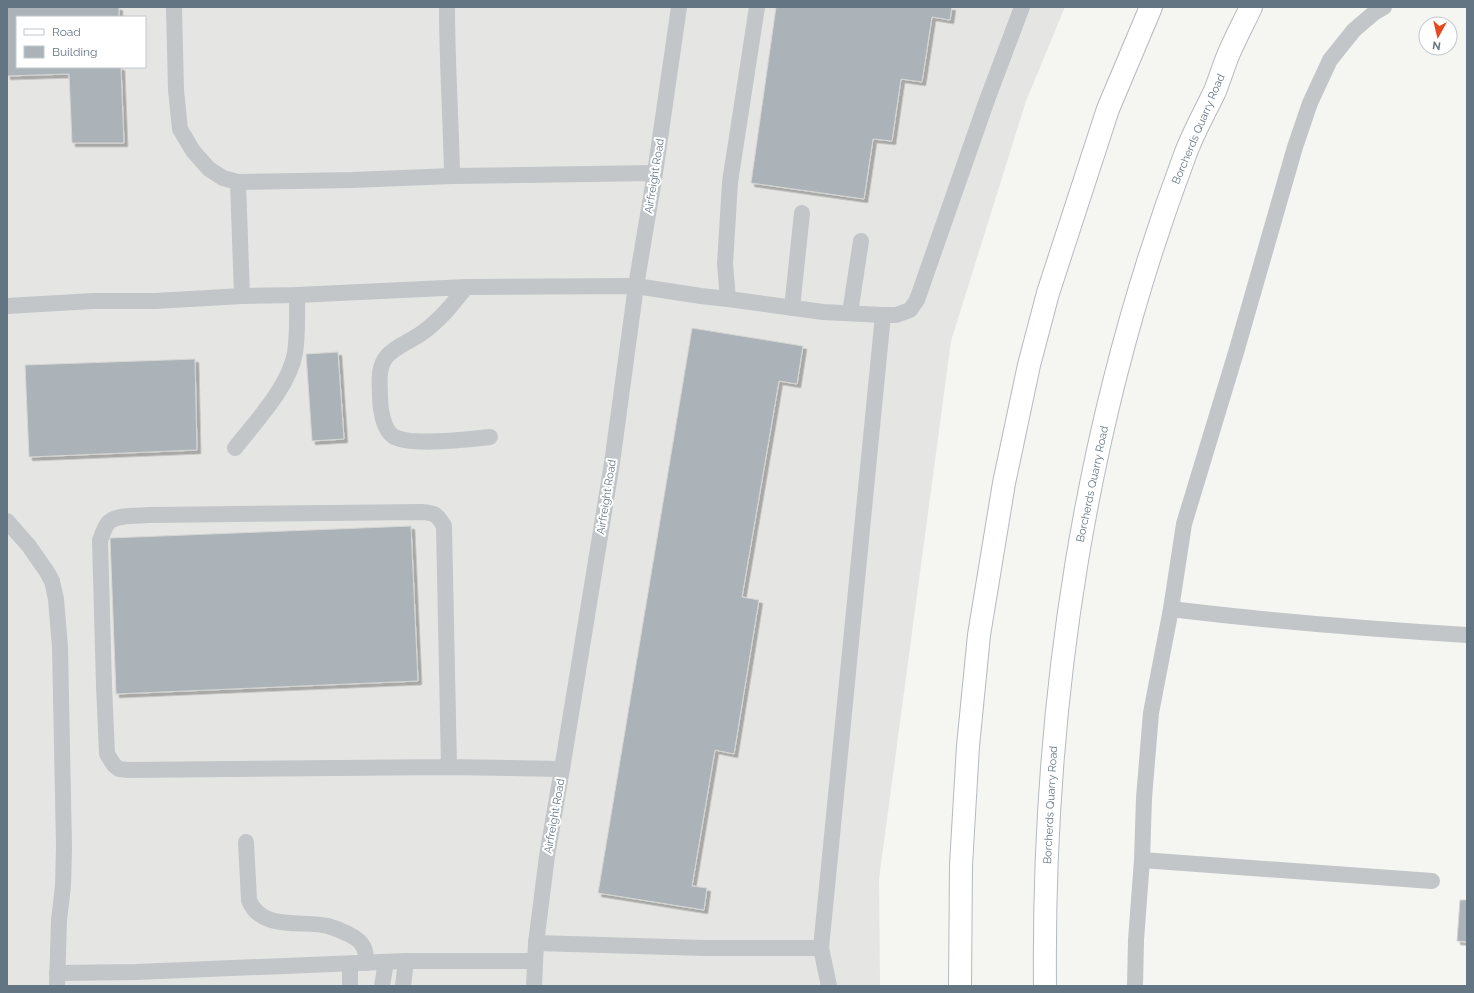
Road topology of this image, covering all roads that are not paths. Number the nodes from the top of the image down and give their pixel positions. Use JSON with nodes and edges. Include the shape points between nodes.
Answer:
{"nodes":[{"id":1,"x":174,"y":7,"type":"edge"},
{"id":2,"x":446,"y":7,"type":"edge"},
{"id":3,"x":679,"y":7,"type":"edge"},
{"id":4,"x":757,"y":7,"type":"edge"},
{"id":5,"x":1022,"y":7,"type":"edge"},
{"id":6,"x":1151,"y":7,"type":"edge"},
{"id":7,"x":1251,"y":7,"type":"edge"},
{"id":8,"x":1384,"y":7,"type":"edge"},
{"id":9,"x":655,"y":173,"type":"junction"},
{"id":10,"x":452,"y":176,"type":"junction"},
{"id":11,"x":238,"y":182,"type":"junction"},
{"id":12,"x":802,"y":213,"type":"dead end"},
{"id":13,"x":861,"y":242,"type":"dead end"},
{"id":14,"x":636,"y":286,"type":"junction"},
{"id":15,"x":466,"y":287,"type":"junction"},
{"id":16,"x":297,"y":295,"type":"junction"},
{"id":17,"x":242,"y":296,"type":"junction"},
{"id":18,"x":728,"y":299,"type":"junction"},
{"id":19,"x":7,"y":306,"type":"edge"},
{"id":20,"x":792,"y":308,"type":"junction"},
{"id":21,"x":850,"y":313,"type":"junction"},
{"id":22,"x":882,"y":315,"type":"junction"},
{"id":23,"x":490,"y":437,"type":"dead end"},
{"id":24,"x":235,"y":448,"type":"dead end"},
{"id":25,"x":7,"y":521,"type":"edge"},
{"id":26,"x":1171,"y":608,"type":"junction"},
{"id":27,"x":1467,"y":635,"type":"edge"},
{"id":28,"x":449,"y":767,"type":"junction"},
{"id":29,"x":562,"y":769,"type":"junction"},
{"id":30,"x":246,"y":842,"type":"dead end"},
{"id":31,"x":1142,"y":860,"type":"junction"},
{"id":32,"x":1432,"y":881,"type":"dead end"},
{"id":33,"x":536,"y":943,"type":"junction"},
{"id":34,"x":821,"y":948,"type":"junction"},
{"id":35,"x":406,"y":961,"type":"junction"},
{"id":36,"x":535,"y":961,"type":"junction"},
{"id":37,"x":386,"y":962,"type":"junction"},
{"id":38,"x":366,"y":963,"type":"junction"},
{"id":39,"x":350,"y":964,"type":"junction"},
{"id":40,"x":57,"y":980,"type":"edge"},
{"id":41,"x":350,"y":986,"type":"edge"},
{"id":42,"x":382,"y":986,"type":"edge"},
{"id":43,"x":404,"y":986,"type":"edge"},
{"id":44,"x":534,"y":986,"type":"edge"},
{"id":45,"x":829,"y":986,"type":"edge"},
{"id":46,"x":960,"y":986,"type":"edge"},
{"id":47,"x":1045,"y":986,"type":"edge"},
{"id":48,"x":1135,"y":986,"type":"edge"}],
"edges":[{"from":1,"to":11,"type":"lane","via":[[176,90],[180,129],[193,151],[209,169],[223,178]]},
{"from":2,"to":10,"type":"lane"},
{"from":3,"to":9,"type":"lane","name":"Airfreight Road"},
{"from":4,"to":18,"type":"lane","via":[[730,182],[725,264]]},
{"from":5,"to":22,"type":"lane","via":[[917,300],[910,310],[896,315]]},
{"from":6,"to":46,"type":"main road","via":[[1108,109],[1070,221],[1029,365],[1008,462],[984,595],[970,723],[961,865]]},
{"from":7,"to":47,"type":"main road","name":"Borcherds Quarry Road","via":[[1186,152],[1160,226],[1124,344],[1089,494],[1068,617],[1052,755],[1045,902]]},
{"from":8,"to":26,"type":"lane","via":[[1354,30],[1330,60],[1310,103],[1184,524]]},
{"from":9,"to":10,"type":"lane"},
{"from":9,"to":14,"type":"lane","name":"Airfreight Road"},
{"from":10,"to":11,"type":"lane"},
{"from":11,"to":17,"type":"lane"},
{"from":12,"to":20,"type":"lane"},
{"from":13,"to":21,"type":"lane"},
{"from":14,"to":15,"type":"lane"},
{"from":14,"to":18,"type":"lane"},
{"from":14,"to":29,"type":"lane","name":"Airfreight Road","via":[[612,462]]},
{"from":15,"to":16,"type":"lane"},
{"from":15,"to":23,"type":"lane","via":[[444,315],[422,333],[394,350],[383,362],[380,406],[387,428],[393,436],[399,438],[414,441]]},
{"from":16,"to":17,"type":"lane"},
{"from":16,"to":24,"type":"lane","via":[[295,353],[291,366],[274,398]]},
{"from":17,"to":19,"type":"lane"},
{"from":18,"to":20,"type":"lane"},
{"from":20,"to":21,"type":"lane"},
{"from":21,"to":22,"type":"lane"},
{"from":22,"to":34,"type":"lane"},
{"from":25,"to":40,"type":"lane","via":[[47,572],[52,580],[56,599],[61,677],[64,847]]},
{"from":26,"to":27,"type":"lane","via":[[1366,628]]},
{"from":26,"to":31,"type":"lane","via":[[1151,713]]},
{"from":28,"to":28,"type":"lane","via":[[119,769],[107,754],[100,540],[104,528],[118,518],[150,515],[431,512],[438,516],[444,526]]},
{"from":28,"to":29,"type":"lane"},
{"from":29,"to":33,"type":"lane","name":"Airfreight Road"},
{"from":30,"to":38,"type":"lane","via":[[249,900],[256,912],[270,920],[328,926],[339,930],[359,941],[364,948]]},
{"from":31,"to":32,"type":"lane"},
{"from":31,"to":48,"type":"lane"},
{"from":33,"to":34,"type":"lane","via":[[704,948]]},
{"from":33,"to":36,"type":"lane","name":"Airfreight Road"},
{"from":34,"to":45,"type":"lane"},
{"from":35,"to":36,"type":"lane"},
{"from":35,"to":37,"type":"lane"},
{"from":35,"to":43,"type":"lane"},
{"from":36,"to":44,"type":"lane","name":"Airfreight Road"},
{"from":37,"to":38,"type":"lane"},
{"from":37,"to":42,"type":"lane"},
{"from":38,"to":39,"type":"lane"},
{"from":39,"to":40,"type":"lane","via":[[136,972]]},
{"from":39,"to":41,"type":"lane"}]}
